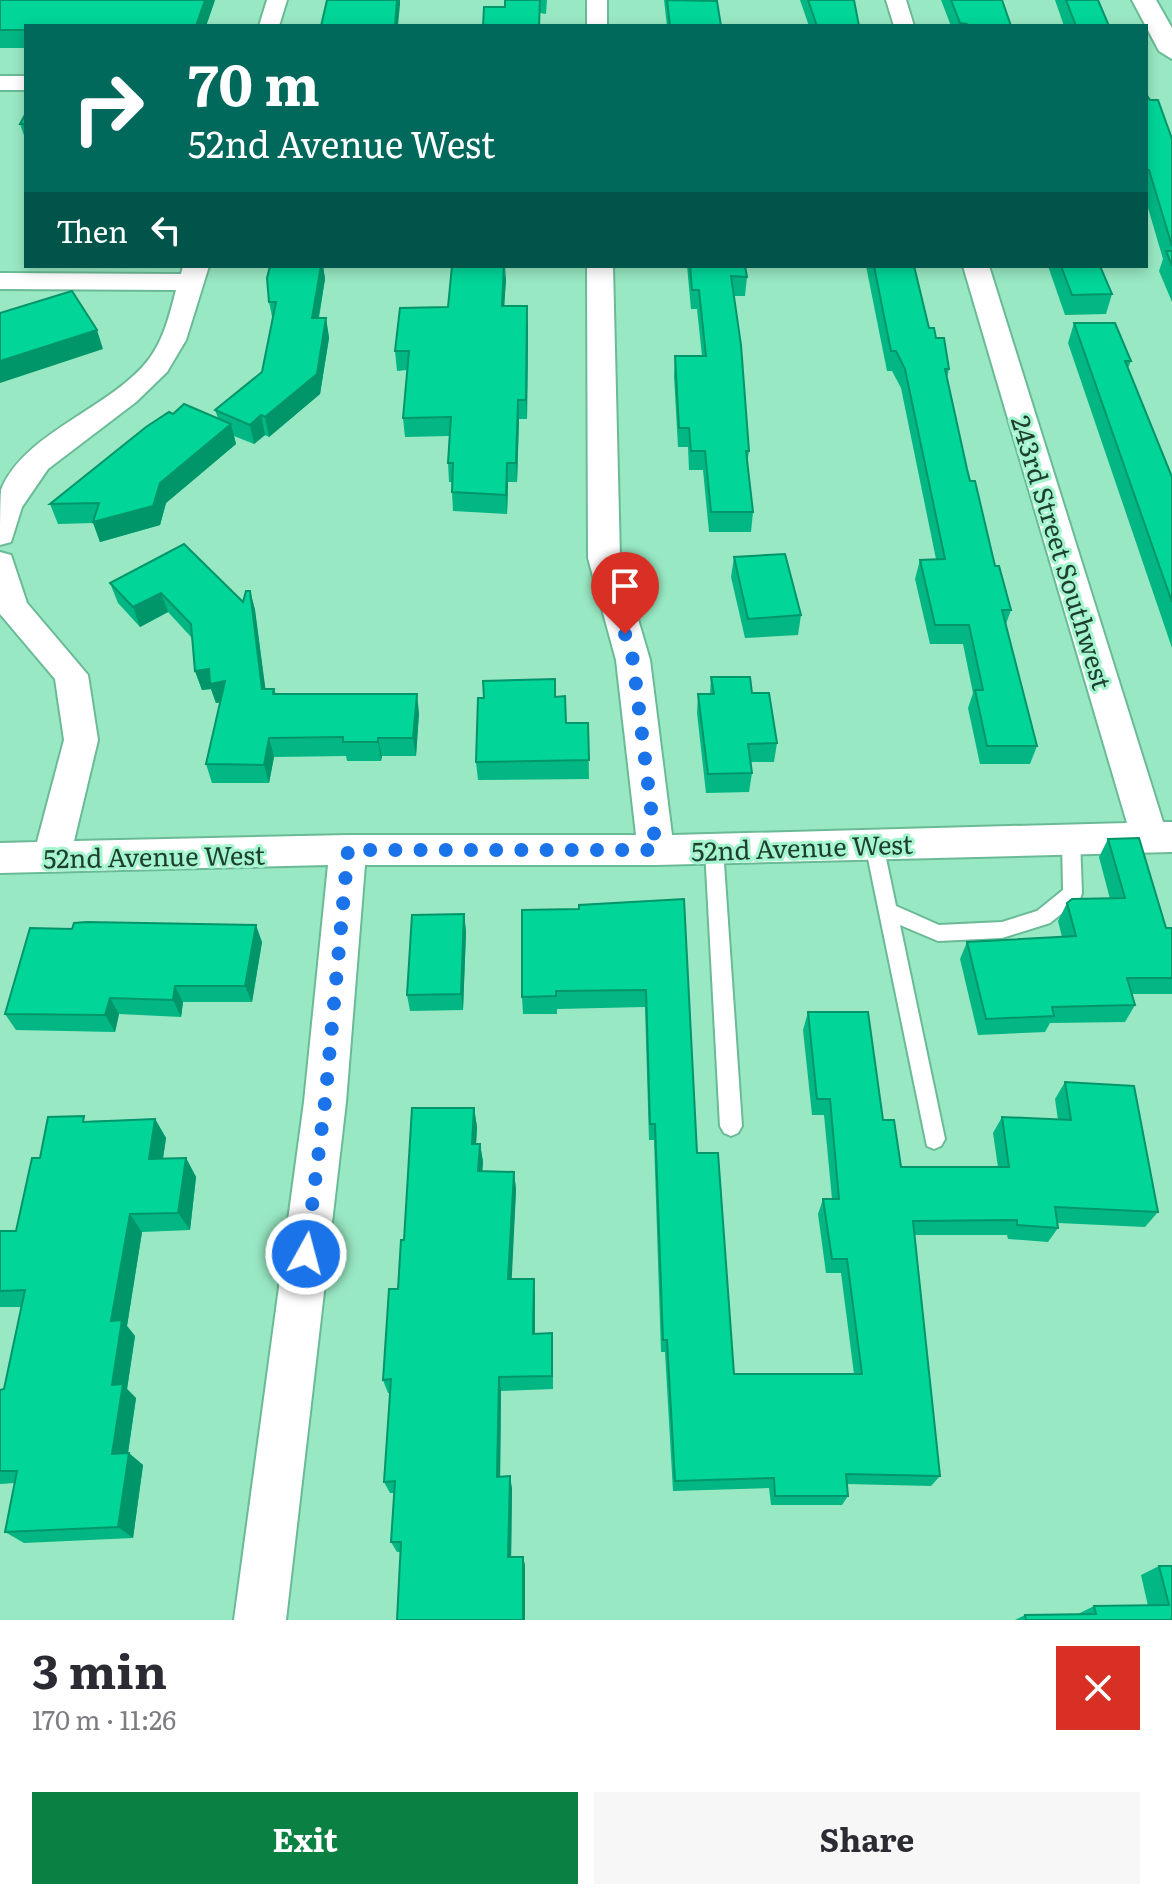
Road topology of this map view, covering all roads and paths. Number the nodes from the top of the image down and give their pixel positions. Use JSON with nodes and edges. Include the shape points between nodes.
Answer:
{"nodes":[{"id":1,"x":277,"y":0,"type":"edge"},
{"id":2,"x":597,"y":0,"type":"edge"},
{"id":3,"x":896,"y":0,"type":"edge"},
{"id":4,"x":1144,"y":0,"type":"edge"},
{"id":5,"x":270,"y":24,"type":"edge"},
{"id":6,"x":597,"y":24,"type":"edge"},
{"id":7,"x":903,"y":24,"type":"edge"},
{"id":8,"x":1172,"y":51,"type":"edge"},
{"id":9,"x":0,"y":83,"type":"edge"},
{"id":10,"x":24,"y":83,"type":"edge"},
{"id":11,"x":600,"y":268,"type":"edge"},
{"id":12,"x":977,"y":268,"type":"edge"},
{"id":13,"x":194,"y":274,"type":"edge"},
{"id":14,"x":0,"y":281,"type":"edge"},
{"id":15,"x":0,"y":535,"type":"edge"},
{"id":16,"x":0,"y":563,"type":"edge"},
{"id":17,"x":1160,"y":837,"type":"edge"},
{"id":18,"x":1071,"y":839,"type":"junction"},
{"id":19,"x":874,"y":844,"type":"junction"},
{"id":20,"x":714,"y":849,"type":"junction"},
{"id":21,"x":348,"y":850,"type":"junction"},
{"id":22,"x":656,"y":850,"type":"junction"},
{"id":23,"x":0,"y":858,"type":"edge"},
{"id":24,"x":51,"y":858,"type":"junction"},
{"id":25,"x":887,"y":911,"type":"junction"},
{"id":26,"x":731,"y":1126,"type":"dead end"},
{"id":27,"x":934,"y":1139,"type":"dead end"},
{"id":28,"x":260,"y":1620,"type":"edge"}],
"edges":[{"from":1,"to":5,"type":"street"},
{"from":2,"to":6,"type":"street"},
{"from":3,"to":7,"type":"street"},
{"from":4,"to":8,"type":"main road"},
{"from":9,"to":10,"type":"street"},
{"from":11,"to":22,"type":"street","via":[[604,558],[633,660]]},
{"from":12,"to":17,"type":"street","name":"243rd Street Southwest"},
{"from":13,"to":14,"type":"street"},
{"from":13,"to":15,"type":"street","via":[[175,341],[149,377],[36,461],[16,485]]},
{"from":16,"to":24,"type":"street","via":[[12,607],[71,675],[81,740]]},
{"from":17,"to":18,"type":"street","name":"52nd Avenue West"},
{"from":18,"to":19,"type":"street","name":"52nd Avenue West"},
{"from":18,"to":25,"type":"lane","via":[[1073,893],[1043,917],[1002,930],[938,933]]},
{"from":19,"to":20,"type":"street","name":"52nd Avenue West"},
{"from":19,"to":25,"type":"lane"},
{"from":20,"to":22,"type":"street","name":"52nd Avenue West"},
{"from":20,"to":26,"type":"lane"},
{"from":21,"to":22,"type":"street","name":"52nd Avenue West"},
{"from":21,"to":24,"type":"street","name":"52nd Avenue West"},
{"from":21,"to":28,"type":"street","via":[[325,1102]]},
{"from":23,"to":24,"type":"street","name":"52nd Avenue West"},
{"from":25,"to":27,"type":"lane"}]}
